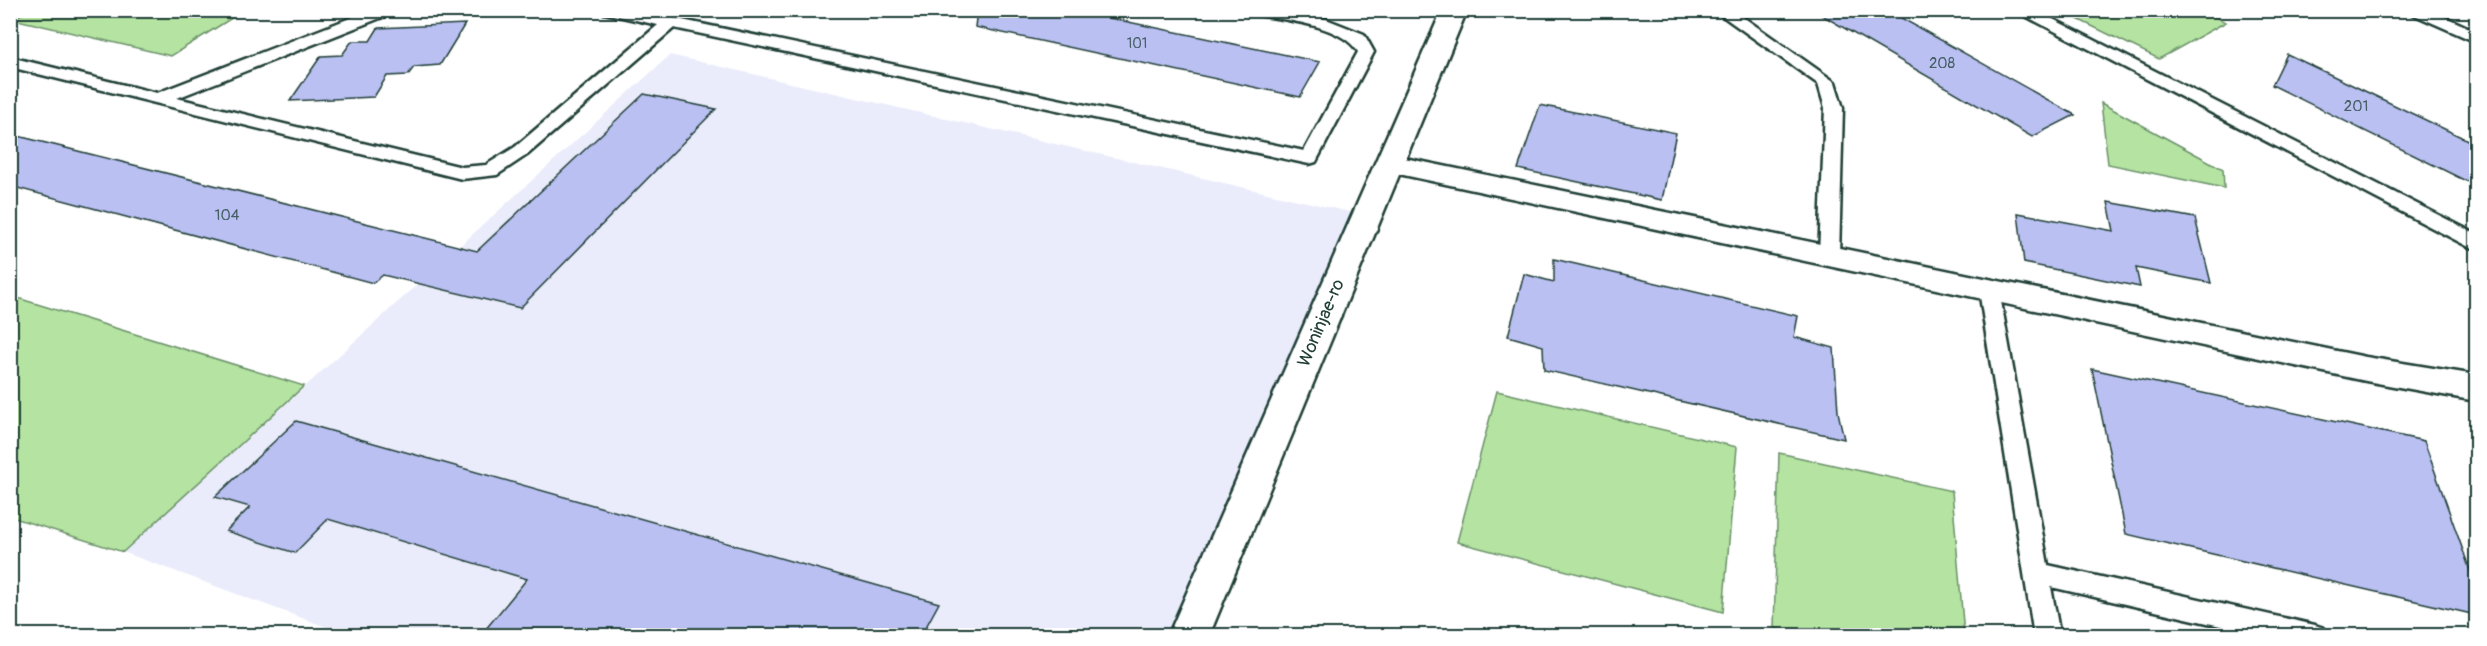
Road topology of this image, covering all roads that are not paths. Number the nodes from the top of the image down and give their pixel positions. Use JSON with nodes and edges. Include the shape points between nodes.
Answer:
{"nodes":[{"id":1,"x":387,"y":10,"type":"edge"},
{"id":2,"x":610,"y":10,"type":"edge"},
{"id":3,"x":1257,"y":10,"type":"edge"},
{"id":4,"x":1455,"y":10,"type":"edge"},
{"id":5,"x":1722,"y":10,"type":"edge"},
{"id":6,"x":2022,"y":10,"type":"edge"},
{"id":7,"x":2416,"y":10,"type":"edge"},
{"id":8,"x":670,"y":23,"type":"junction"},
{"id":9,"x":2476,"y":37,"type":"edge"},
{"id":10,"x":10,"y":62,"type":"edge"},
{"id":11,"x":157,"y":99,"type":"junction"},
{"id":12,"x":1389,"y":164,"type":"junction"},
{"id":13,"x":2476,"y":242,"type":"edge"},
{"id":14,"x":1830,"y":256,"type":"junction"},
{"id":15,"x":1989,"y":290,"type":"junction"},
{"id":16,"x":2476,"y":388,"type":"edge"},
{"id":17,"x":2036,"y":573,"type":"junction"},
{"id":18,"x":1188,"y":636,"type":"edge"},
{"id":19,"x":2047,"y":636,"type":"edge"},
{"id":20,"x":2315,"y":636,"type":"edge"}],
"edges":[{"from":1,"to":11,"type":"lane"},
{"from":2,"to":8,"type":"lane"},
{"from":3,"to":8,"type":"lane","via":[[1320,22],[1358,38],[1366,52],[1309,158]]},
{"from":4,"to":12,"type":"street","name":"Woninjae-ro"},
{"from":5,"to":14,"type":"lane","via":[[1826,82],[1834,108]]},
{"from":6,"to":13,"type":"lane"},
{"from":7,"to":9,"type":"lane"},
{"from":8,"to":11,"type":"lane","via":[[521,151],[490,171],[462,173]]},
{"from":10,"to":11,"type":"lane"},
{"from":12,"to":14,"type":"street"},
{"from":12,"to":18,"type":"street","name":"Woninjae-ro"},
{"from":14,"to":15,"type":"street"},
{"from":15,"to":16,"type":"street","via":[[2366,369]]},
{"from":15,"to":17,"type":"lane"},
{"from":17,"to":19,"type":"lane"},
{"from":17,"to":20,"type":"lane"}]}
